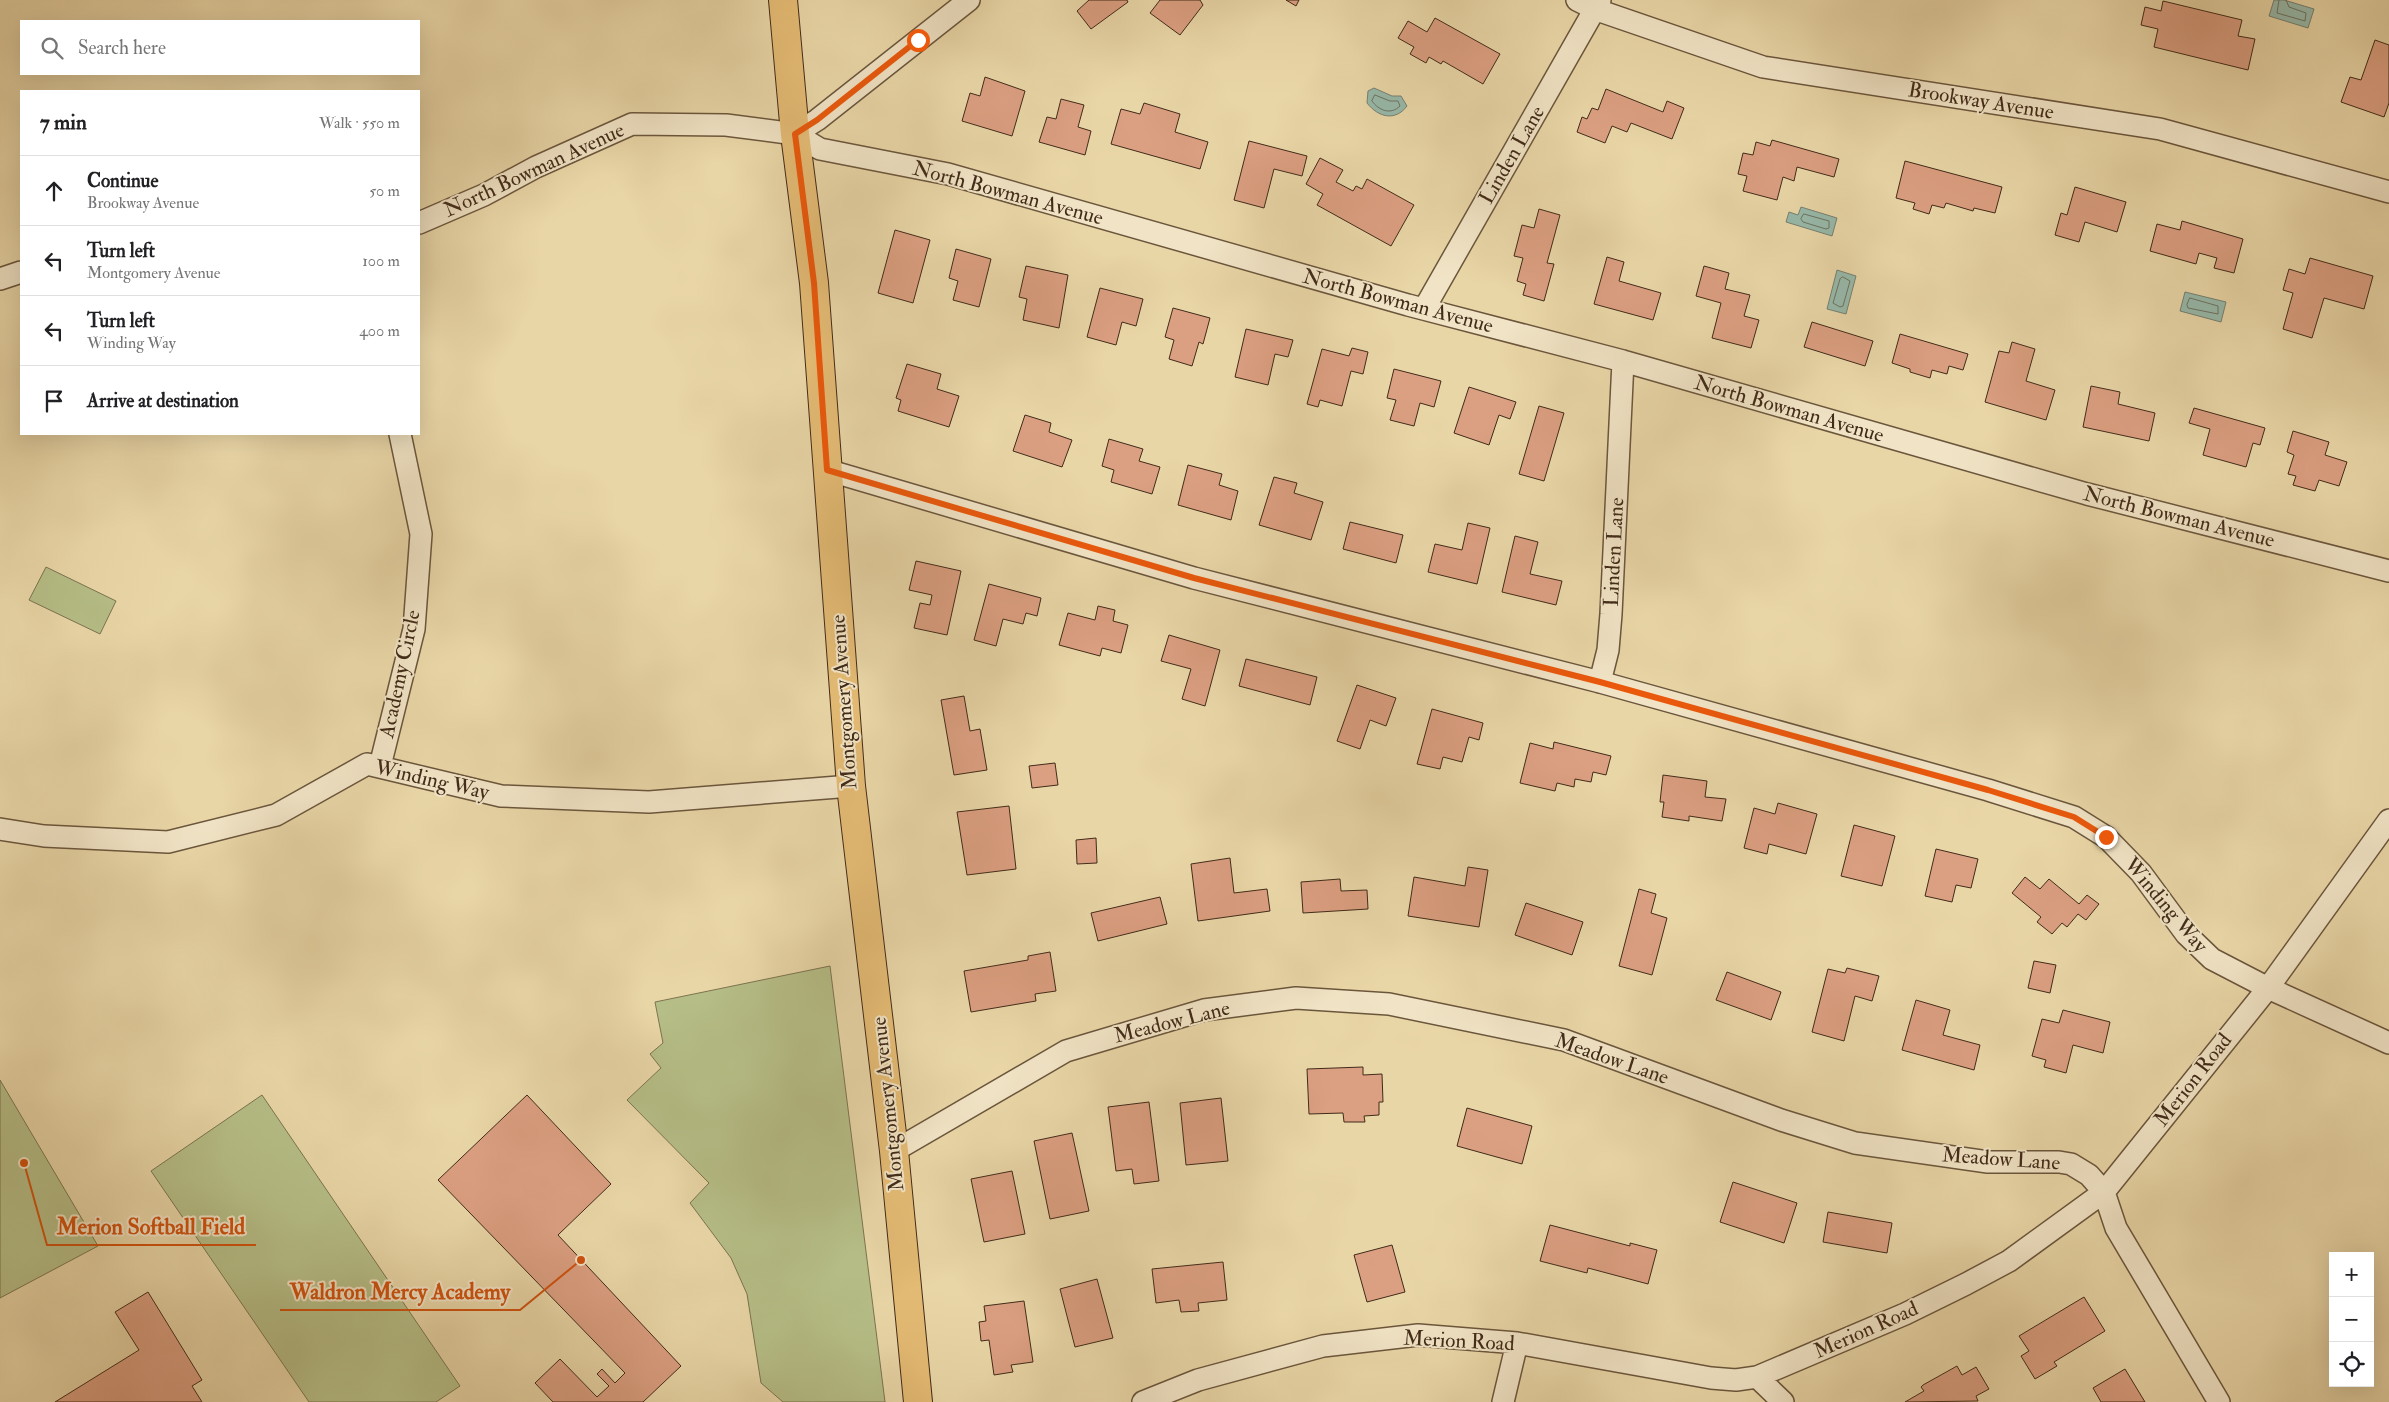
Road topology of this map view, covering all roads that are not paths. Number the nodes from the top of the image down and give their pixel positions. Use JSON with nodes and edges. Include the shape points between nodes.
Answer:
{"nodes":[{"id":1,"x":783,"y":0,"type":"edge"},
{"id":2,"x":969,"y":0,"type":"edge"},
{"id":3,"x":1591,"y":3,"type":"edge"},
{"id":4,"x":795,"y":134,"type":"junction"},
{"id":5,"x":2389,"y":192,"type":"edge"},
{"id":6,"x":420,"y":223,"type":"edge"},
{"id":7,"x":20,"y":272,"type":"edge"},
{"id":8,"x":0,"y":279,"type":"edge"},
{"id":9,"x":1424,"y":309,"type":"junction"},
{"id":10,"x":1624,"y":361,"type":"junction"},
{"id":11,"x":400,"y":435,"type":"edge"},
{"id":12,"x":827,"y":470,"type":"junction"},
{"id":13,"x":2389,"y":571,"type":"edge"},
{"id":14,"x":1600,"y":682,"type":"junction"},
{"id":15,"x":380,"y":766,"type":"junction"},
{"id":16,"x":850,"y":786,"type":"junction"},
{"id":17,"x":2389,"y":820,"type":"edge"},
{"id":18,"x":0,"y":829,"type":"edge"},
{"id":19,"x":2268,"y":988,"type":"junction"},
{"id":20,"x":2389,"y":1043,"type":"edge"},
{"id":21,"x":894,"y":1150,"type":"junction"},
{"id":22,"x":2104,"y":1192,"type":"junction"},
{"id":23,"x":1517,"y":1343,"type":"junction"},
{"id":24,"x":1757,"y":1377,"type":"junction"},
{"id":25,"x":1182,"y":1395,"type":"edge"},
{"id":26,"x":918,"y":1402,"type":"edge"},
{"id":27,"x":1143,"y":1402,"type":"edge"},
{"id":28,"x":1503,"y":1402,"type":"edge"},
{"id":29,"x":1782,"y":1402,"type":"edge"},
{"id":30,"x":2219,"y":1402,"type":"edge"}],
"edges":[{"from":1,"to":4,"type":"main road","name":"Montgomery Avenue"},
{"from":2,"to":4,"type":"street"},
{"from":3,"to":5,"type":"street","name":"Brookway Avenue","via":[[1763,67],[2160,129]]},
{"from":3,"to":9,"type":"street","name":"Linden Lane"},
{"from":4,"to":6,"type":"street","name":"North Bowman Avenue","via":[[726,125],[632,124]]},
{"from":4,"to":9,"type":"street","name":"North Bowman Avenue","via":[[820,149],[948,174]]},
{"from":4,"to":12,"type":"main road","name":"Montgomery Avenue","via":[[814,283]]},
{"from":7,"to":8,"type":"street"},
{"from":9,"to":10,"type":"street","name":"North Bowman Avenue"},
{"from":10,"to":13,"type":"street","name":"North Bowman Avenue","via":[[2087,494]]},
{"from":10,"to":14,"type":"street","name":"Linden Lane","via":[[1611,614],[1608,650]]},
{"from":11,"to":15,"type":"street","name":"Academy Circle","via":[[422,534],[414,629]]},
{"from":12,"to":14,"type":"street","name":"Winding Way","via":[[1194,578]]},
{"from":12,"to":16,"type":"main road","name":"Montgomery Avenue"},
{"from":14,"to":19,"type":"street","name":"Winding Way","via":[[2074,817],[2106,837],[2140,873],[2186,934],[2212,959]]},
{"from":15,"to":16,"type":"street","name":"Winding Way","via":[[500,796],[649,802]]},
{"from":15,"to":18,"type":"street","name":"Winding Way","via":[[367,764],[276,815],[168,842],[44,836]]},
{"from":16,"to":21,"type":"main road","name":"Montgomery Avenue"},
{"from":17,"to":19,"type":"street","name":"Merion Road"},
{"from":19,"to":20,"type":"street"},
{"from":19,"to":22,"type":"street","name":"Merion Road"},
{"from":21,"to":22,"type":"street","name":"Meadow Lane","via":[[1066,1051],[1204,1010],[1296,998],[1390,1004],[1564,1040],[1782,1120],[1855,1142],[1988,1162],[2071,1164],[2089,1175]]},
{"from":21,"to":26,"type":"main road","name":"Montgomery Avenue"},
{"from":22,"to":24,"type":"street","name":"Merion Road","via":[[2009,1261],[1966,1284],[1905,1314]]},
{"from":22,"to":30,"type":"street","name":"Meadow Lane","via":[[2116,1228]]},
{"from":23,"to":24,"type":"street","name":"Merion Road","via":[[1711,1378],[1736,1380]]},
{"from":23,"to":25,"type":"street","name":"Merion Road","via":[[1418,1335],[1323,1346],[1198,1380]]},
{"from":23,"to":28,"type":"street"},
{"from":24,"to":29,"type":"street"},
{"from":25,"to":27,"type":"street","name":"Merion Road"}]}
